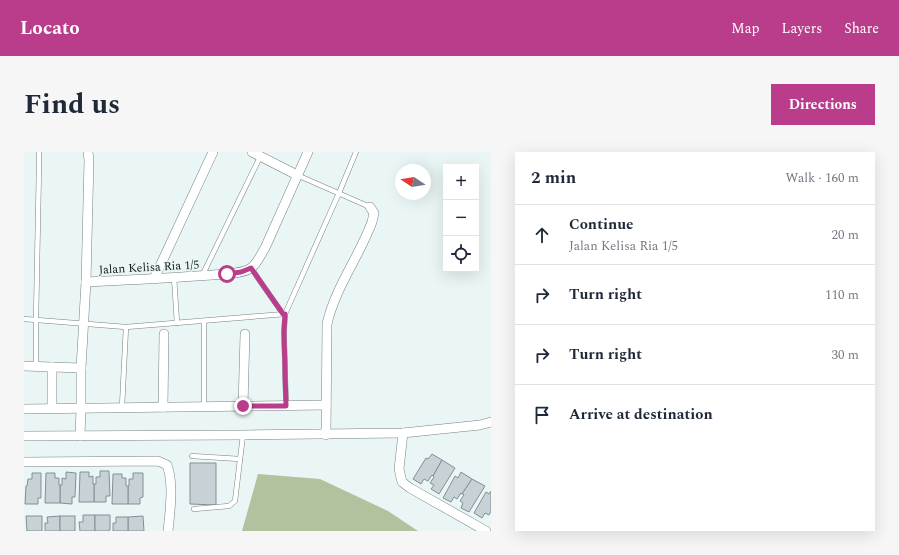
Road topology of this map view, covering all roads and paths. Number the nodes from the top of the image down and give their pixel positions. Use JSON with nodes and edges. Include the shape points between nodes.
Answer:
{"nodes":[{"id":1,"x":39,"y":152,"type":"edge"},
{"id":2,"x":88,"y":152,"type":"edge"},
{"id":3,"x":213,"y":152,"type":"edge"},
{"id":4,"x":308,"y":152,"type":"edge"},
{"id":5,"x":356,"y":152,"type":"edge"},
{"id":6,"x":256,"y":154,"type":"edge"},
{"id":7,"x":297,"y":175,"type":"junction"},
{"id":8,"x":339,"y":193,"type":"junction"},
{"id":9,"x":370,"y":207,"type":"joint"},
{"id":10,"x":251,"y":268,"type":"junction"},
{"id":11,"x":202,"y":276,"type":"junction"},
{"id":12,"x":174,"y":278,"type":"junction"},
{"id":13,"x":154,"y":279,"type":"junction"},
{"id":14,"x":86,"y":282,"type":"junction"},
{"id":15,"x":284,"y":314,"type":"junction"},
{"id":16,"x":24,"y":319,"type":"edge"},
{"id":17,"x":36,"y":319,"type":"junction"},
{"id":18,"x":204,"y":321,"type":"junction"},
{"id":19,"x":178,"y":323,"type":"junction"},
{"id":20,"x":83,"y":324,"type":"junction"},
{"id":21,"x":126,"y":326,"type":"junction"},
{"id":22,"x":164,"y":334,"type":"dead end"},
{"id":23,"x":245,"y":334,"type":"dead end"},
{"id":24,"x":24,"y":366,"type":"edge"},
{"id":25,"x":36,"y":367,"type":"junction"},
{"id":26,"x":52,"y":367,"type":"junction"},
{"id":27,"x":80,"y":368,"type":"junction"},
{"id":28,"x":326,"y":405,"type":"junction"},
{"id":29,"x":204,"y":406,"type":"junction"},
{"id":30,"x":243,"y":406,"type":"junction"},
{"id":31,"x":286,"y":406,"type":"junction"},
{"id":32,"x":122,"y":407,"type":"junction"},
{"id":33,"x":163,"y":407,"type":"junction"},
{"id":34,"x":24,"y":408,"type":"edge"},
{"id":35,"x":52,"y":408,"type":"junction"},
{"id":36,"x":81,"y":408,"type":"junction"},
{"id":37,"x":491,"y":422,"type":"edge"},
{"id":38,"x":403,"y":433,"type":"junction"},
{"id":39,"x":326,"y":435,"type":"junction"},
{"id":40,"x":24,"y":436,"type":"edge"},
{"id":41,"x":80,"y":436,"type":"junction"},
{"id":42,"x":243,"y":436,"type":"junction"},
{"id":43,"x":192,"y":456,"type":"dead end"},
{"id":44,"x":240,"y":459,"type":"junction"},
{"id":45,"x":24,"y":462,"type":"edge"},
{"id":46,"x":194,"y":509,"type":"dead end"},
{"id":47,"x":168,"y":531,"type":"edge"},
{"id":48,"x":486,"y":531,"type":"edge"}],
"edges":[{"from":1,"to":17,"type":"lane"},
{"from":2,"to":14,"type":"street"},
{"from":3,"to":13,"type":"street"},
{"from":4,"to":7,"type":"street"},
{"from":5,"to":8,"type":"lane"},
{"from":6,"to":7,"type":"street"},
{"from":6,"to":11,"type":"lane"},
{"from":7,"to":8,"type":"lane"},
{"from":7,"to":10,"type":"street","via":[[265,248]]},
{"from":8,"to":9,"type":"lane"},
{"from":8,"to":15,"type":"lane"},
{"from":9,"to":28,"type":"street","via":[[374,217],[370,229],[329,314]]},
{"from":10,"to":11,"type":"street","name":"Jalan Kelisa Ria 1/5","via":[[241,272]]},
{"from":10,"to":15,"type":"lane"},
{"from":11,"to":12,"type":"street","name":"Jalan Kelisa Ria 1/5"},
{"from":12,"to":13,"type":"street","name":"Jalan Kelisa Ria 1/5"},
{"from":12,"to":19,"type":"lane"},
{"from":13,"to":14,"type":"street","name":"Jalan Kelisa Ria 1/5"},
{"from":14,"to":20,"type":"street"},
{"from":15,"to":18,"type":"lane"},
{"from":15,"to":31,"type":"lane"},
{"from":16,"to":17,"type":"lane"},
{"from":17,"to":20,"type":"lane"},
{"from":17,"to":25,"type":"lane"},
{"from":18,"to":19,"type":"lane"},
{"from":18,"to":29,"type":"lane"},
{"from":19,"to":21,"type":"lane"},
{"from":20,"to":21,"type":"lane"},
{"from":20,"to":27,"type":"street"},
{"from":21,"to":32,"type":"lane"},
{"from":22,"to":33,"type":"street"},
{"from":23,"to":30,"type":"street"},
{"from":24,"to":25,"type":"street"},
{"from":25,"to":26,"type":"street"},
{"from":26,"to":27,"type":"street"},
{"from":26,"to":35,"type":"street"},
{"from":27,"to":36,"type":"street"},
{"from":28,"to":31,"type":"street"},
{"from":28,"to":39,"type":"street"},
{"from":29,"to":30,"type":"street"},
{"from":29,"to":33,"type":"street"},
{"from":30,"to":31,"type":"street"},
{"from":32,"to":33,"type":"street"},
{"from":32,"to":36,"type":"street"},
{"from":34,"to":35,"type":"street"},
{"from":35,"to":36,"type":"street"},
{"from":36,"to":41,"type":"street"},
{"from":37,"to":38,"type":"street"},
{"from":38,"to":39,"type":"street"},
{"from":38,"to":48,"type":"street","via":[[399,469],[402,482]]},
{"from":39,"to":42,"type":"street"},
{"from":40,"to":41,"type":"street"},
{"from":41,"to":42,"type":"street"},
{"from":42,"to":44,"type":"lane"},
{"from":43,"to":44,"type":"lane"},
{"from":44,"to":46,"type":"lane","via":[[235,501],[230,506]]},
{"from":45,"to":47,"type":"street","via":[[158,461],[167,465],[171,484]]}]}
